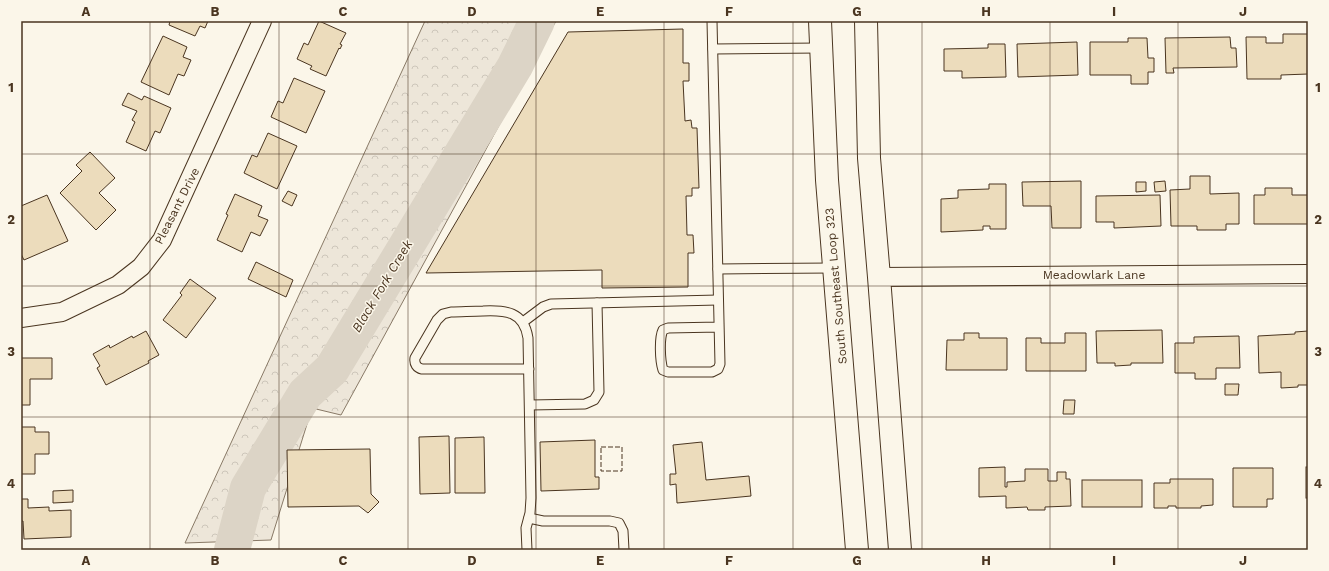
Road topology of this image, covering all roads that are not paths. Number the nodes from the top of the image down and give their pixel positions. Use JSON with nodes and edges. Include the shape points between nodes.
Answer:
{"nodes":[{"id":1,"x":262,"y":21,"type":"edge"},
{"id":2,"x":712,"y":21,"type":"edge"},
{"id":3,"x":820,"y":21,"type":"edge"},
{"id":4,"x":866,"y":21,"type":"edge"},
{"id":5,"x":821,"y":48,"type":"junction"},
{"id":6,"x":713,"y":49,"type":"junction"},
{"id":7,"x":834,"y":268,"type":"junction"},
{"id":8,"x":718,"y":269,"type":"junction"},
{"id":9,"x":1308,"y":274,"type":"edge"},
{"id":10,"x":879,"y":277,"type":"junction"},
{"id":11,"x":718,"y":300,"type":"junction"},
{"id":12,"x":597,"y":303,"type":"junction"},
{"id":13,"x":21,"y":318,"type":"edge"},
{"id":14,"x":523,"y":322,"type":"junction"},
{"id":15,"x":719,"y":327,"type":"junction"},
{"id":16,"x":529,"y":369,"type":"junction"},
{"id":17,"x":530,"y":405,"type":"junction"},
{"id":18,"x":529,"y":518,"type":"junction"},
{"id":19,"x":527,"y":550,"type":"edge"},
{"id":20,"x":624,"y":550,"type":"edge"},
{"id":21,"x":857,"y":550,"type":"edge"},
{"id":22,"x":900,"y":550,"type":"edge"}],
"edges":[{"from":1,"to":13,"type":"street","name":"Pleasant Drive","via":[[162,240],[141,267],[118,284],[62,312]]},
{"from":2,"to":6,"type":"lane"},
{"from":3,"to":5,"type":"highway","name":"South Southeast Loop 323"},
{"from":4,"to":10,"type":"highway","via":[[869,158]]},
{"from":5,"to":6,"type":"lane"},
{"from":5,"to":7,"type":"highway","name":"South Southeast Loop 323"},
{"from":6,"to":8,"type":"lane"},
{"from":7,"to":8,"type":"lane"},
{"from":7,"to":21,"type":"highway","name":"South Southeast Loop 323"},
{"from":8,"to":11,"type":"lane"},
{"from":9,"to":10,"type":"street","name":"Meadowlark Lane"},
{"from":10,"to":22,"type":"highway"},
{"from":11,"to":12,"type":"lane"},
{"from":11,"to":15,"type":"lane"},
{"from":12,"to":14,"type":"lane","via":[[551,304]]},
{"from":12,"to":17,"type":"lane","via":[[599,392],[594,400],[585,404]]},
{"from":14,"to":16,"type":"lane","via":[[527,330]]},
{"from":14,"to":16,"type":"lane","via":[[500,310],[443,314],[437,320],[414,362],[422,370]]},
{"from":15,"to":15,"type":"lane","via":[[718,369],[712,372],[663,370],[663,330]]},
{"from":16,"to":17,"type":"lane"},
{"from":17,"to":18,"type":"lane","via":[[532,498]]},
{"from":18,"to":19,"type":"lane","via":[[526,528]]},
{"from":18,"to":20,"type":"lane","via":[[543,521],[619,523],[623,531]]}]}
